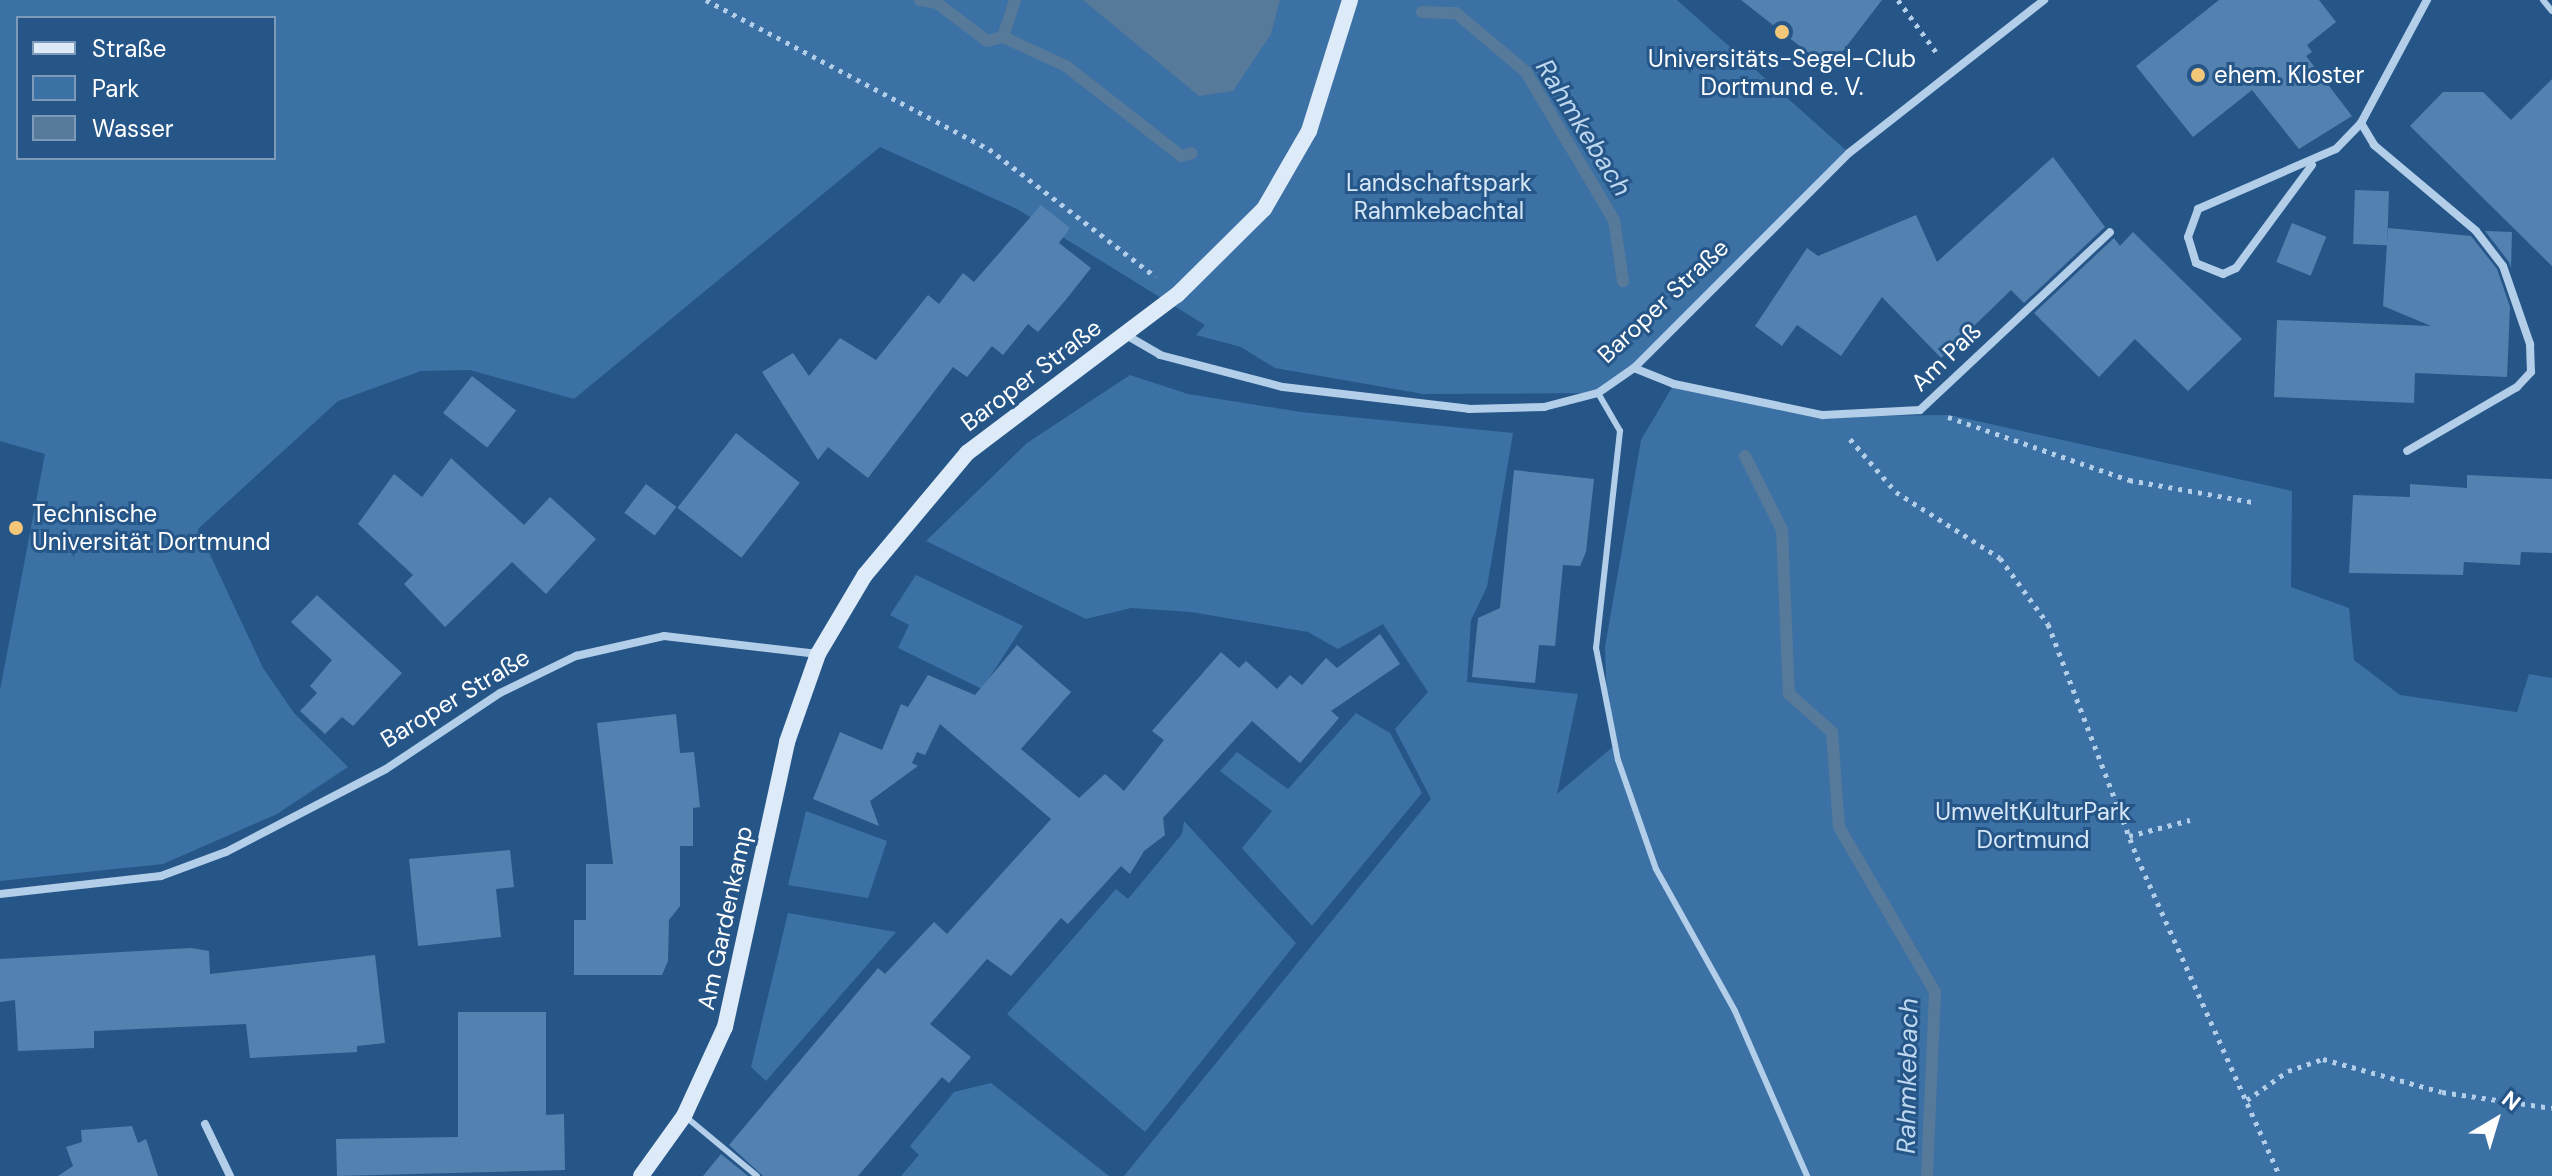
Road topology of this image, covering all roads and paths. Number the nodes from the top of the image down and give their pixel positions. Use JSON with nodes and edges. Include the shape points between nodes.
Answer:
{"nodes":[{"id":1,"x":706,"y":0,"type":"edge"},
{"id":2,"x":1350,"y":0,"type":"edge"},
{"id":3,"x":1898,"y":0,"type":"edge"},
{"id":4,"x":2044,"y":0,"type":"edge"},
{"id":5,"x":2427,"y":0,"type":"edge"},
{"id":6,"x":2543,"y":0,"type":"edge"},
{"id":7,"x":2552,"y":11,"type":"edge"},
{"id":8,"x":1939,"y":56,"type":"dead end"},
{"id":9,"x":2361,"y":123,"type":"junction"},
{"id":10,"x":2312,"y":165,"type":"junction"},
{"id":11,"x":2110,"y":232,"type":"dead end"},
{"id":12,"x":1177,"y":295,"type":"junction"},
{"id":13,"x":1126,"y":335,"type":"junction"},
{"id":14,"x":1634,"y":368,"type":"junction"},
{"id":15,"x":1598,"y":393,"type":"junction"},
{"id":16,"x":1920,"y":410,"type":"junction"},
{"id":17,"x":1841,"y":416,"type":"junction"},
{"id":18,"x":2407,"y":451,"type":"dead end"},
{"id":19,"x":2253,"y":502,"type":"dead end"},
{"id":20,"x":818,"y":654,"type":"junction"},
{"id":21,"x":2190,"y":820,"type":"dead end"},
{"id":22,"x":2128,"y":836,"type":"junction"},
{"id":23,"x":0,"y":894,"type":"edge"},
{"id":24,"x":2247,"y":1100,"type":"junction"},
{"id":25,"x":2552,"y":1108,"type":"edge"},
{"id":26,"x":684,"y":1116,"type":"junction"},
{"id":27,"x":205,"y":1124,"type":"dead end"},
{"id":28,"x":230,"y":1176,"type":"edge"},
{"id":29,"x":641,"y":1176,"type":"edge"},
{"id":30,"x":757,"y":1176,"type":"edge"},
{"id":31,"x":1807,"y":1176,"type":"edge"},
{"id":32,"x":2280,"y":1176,"type":"edge"}],
"edges":[{"from":1,"to":12,"type":"path","via":[[989,149]]},
{"from":2,"to":12,"type":"street","via":[[1341,46],[1301,144],[1264,209]]},
{"from":3,"to":8,"type":"path"},
{"from":4,"to":14,"type":"street","name":"Baroper Straße","via":[[1849,153]]},
{"from":5,"to":9,"type":"street"},
{"from":6,"to":7,"type":"lane"},
{"from":9,"to":10,"type":"street"},
{"from":9,"to":18,"type":"street","via":[[2374,145],[2476,231],[2503,266],[2530,344],[2531,372],[2517,387]]},
{"from":10,"to":10,"type":"street","via":[[2198,209],[2188,237],[2196,263],[2223,274],[2236,268]]},
{"from":11,"to":16,"type":"street","name":"Am Paß"},
{"from":12,"to":13,"type":"street"},
{"from":13,"to":15,"type":"street","name":"Baroper Straße","via":[[1160,355],[1283,387],[1469,409],[1544,407]]},
{"from":13,"to":20,"type":"street","name":"Baroper Straße","via":[[1003,422],[926,494]]},
{"from":14,"to":15,"type":"street","name":"Baroper Straße"},
{"from":14,"to":17,"type":"street","name":"Am Paß","via":[[1674,384]]},
{"from":15,"to":31,"type":"lane","via":[[1620,431],[1596,648],[1618,760],[1656,869],[1735,1011]]},
{"from":16,"to":17,"type":"street","name":"Am Paß"},
{"from":16,"to":19,"type":"path","via":[[2129,480]]},
{"from":17,"to":22,"type":"path","via":[[1861,454],[1896,492],[2000,558],[2048,624]]},
{"from":20,"to":23,"type":"street","name":"Baroper Straße","via":[[664,636],[576,656],[500,693],[386,769],[226,852],[161,876]]},
{"from":20,"to":26,"type":"street","name":"Am Gardenkamp","via":[[787,742],[725,1027]]},
{"from":21,"to":22,"type":"path"},
{"from":22,"to":24,"type":"path"},
{"from":24,"to":25,"type":"path","via":[[2288,1071],[2323,1059],[2442,1092]]},
{"from":24,"to":32,"type":"path"},
{"from":26,"to":29,"type":"street","name":"Am Gardenkamp"},
{"from":26,"to":30,"type":"lane"},
{"from":27,"to":28,"type":"street"}]}
